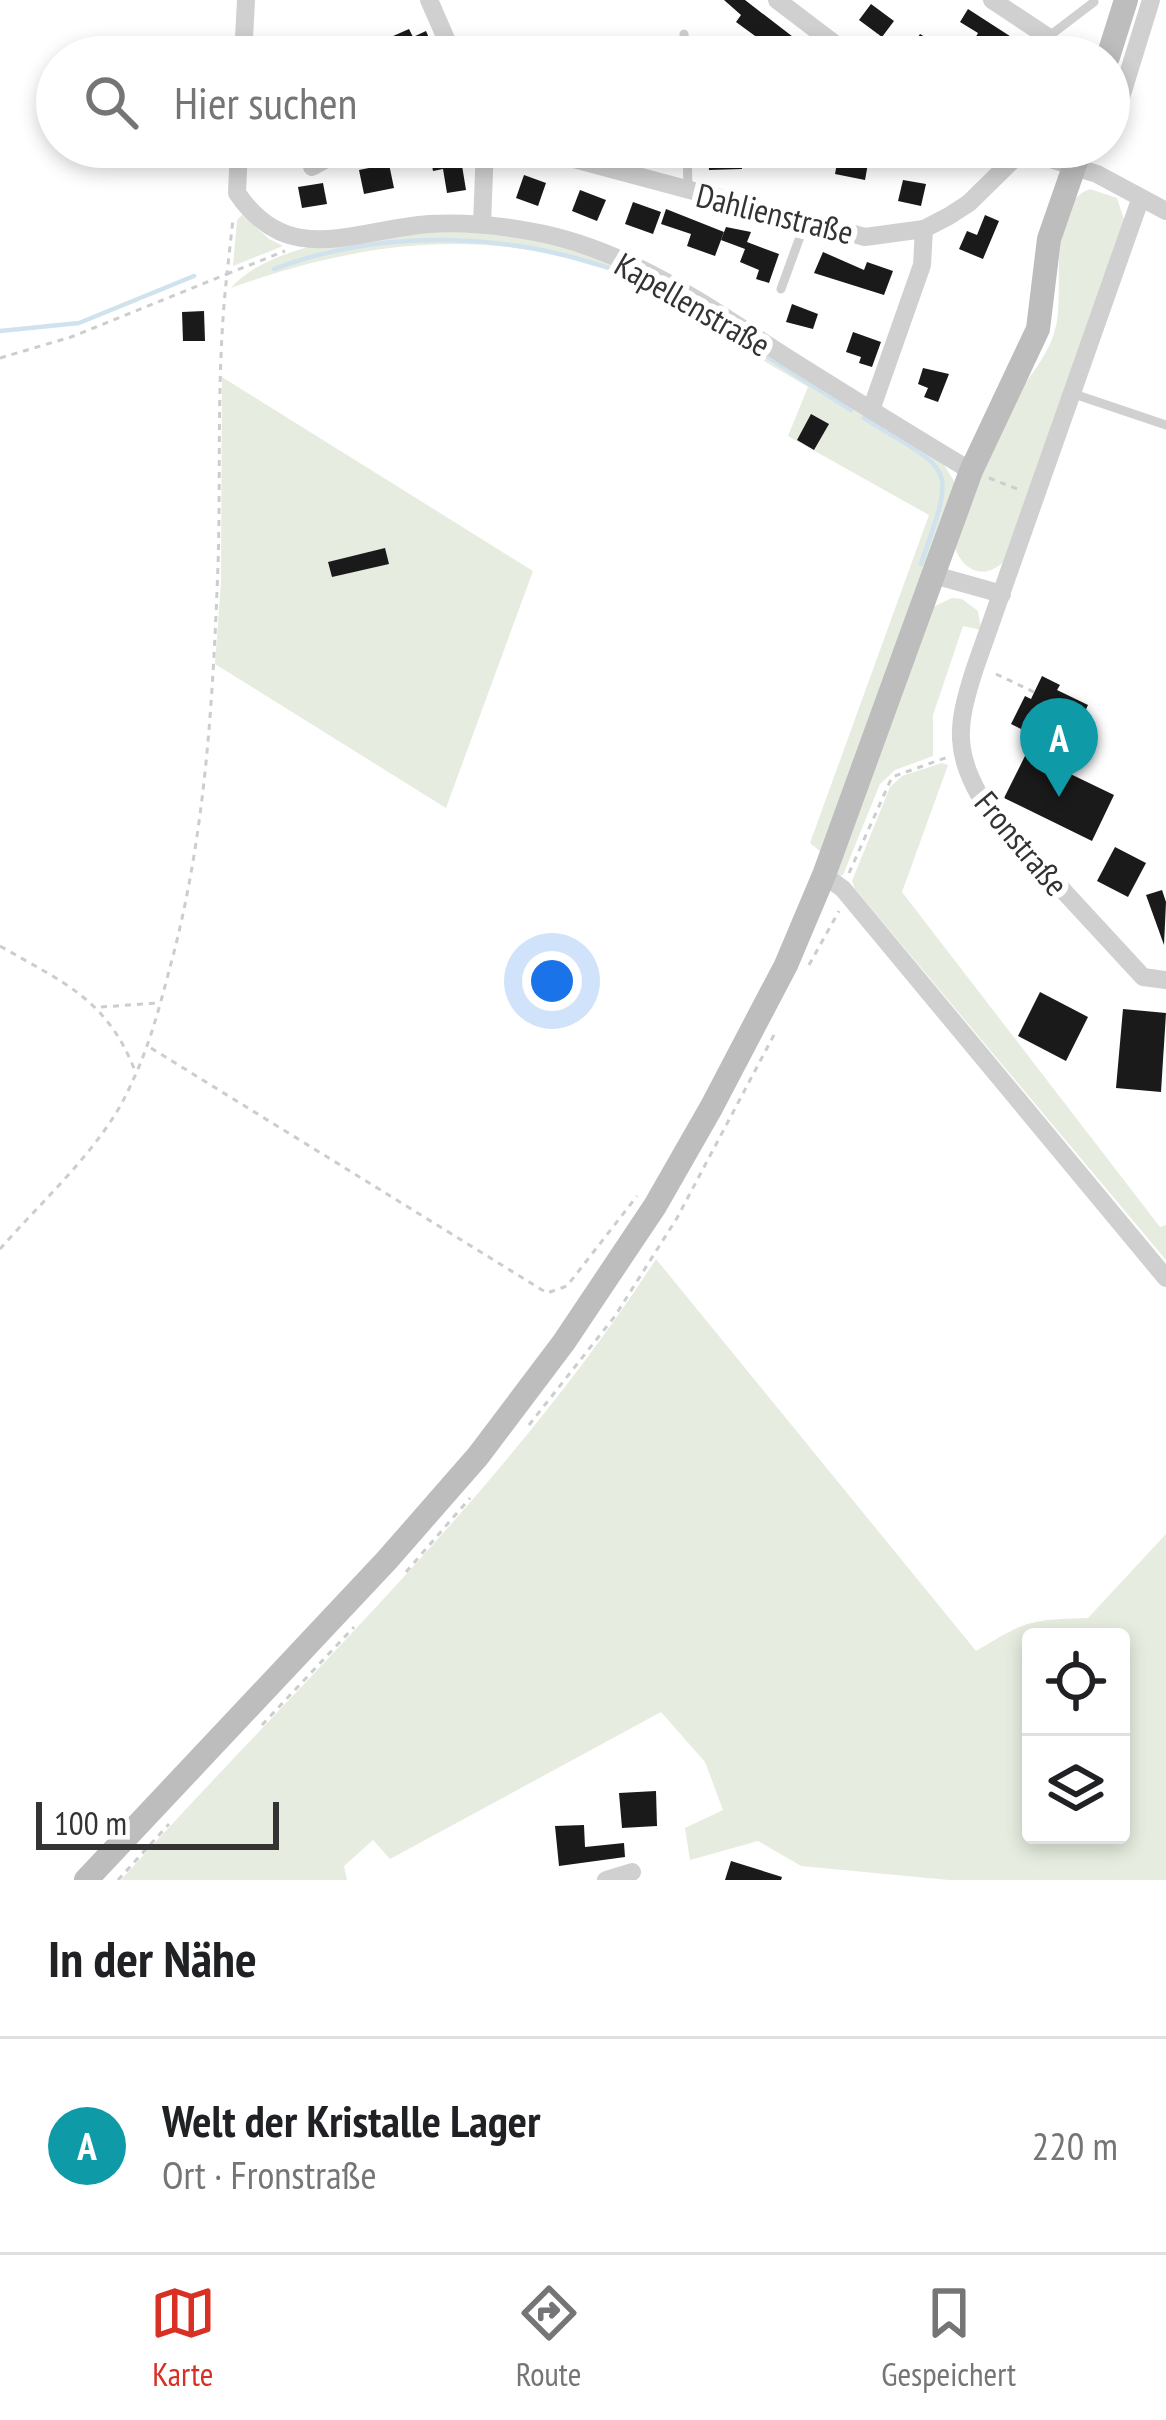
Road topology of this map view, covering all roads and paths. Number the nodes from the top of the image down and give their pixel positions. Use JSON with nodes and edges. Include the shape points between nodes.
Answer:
{"nodes":[{"id":1,"x":246,"y":0,"type":"edge"},
{"id":2,"x":429,"y":0,"type":"edge"},
{"id":3,"x":777,"y":0,"type":"edge"},
{"id":4,"x":992,"y":0,"type":"edge"},
{"id":5,"x":1126,"y":0,"type":"edge"},
{"id":6,"x":1151,"y":0,"type":"edge"},
{"id":7,"x":1094,"y":2,"type":"edge"},
{"id":8,"x":244,"y":36,"type":"edge"},
{"id":9,"x":445,"y":36,"type":"edge"},
{"id":10,"x":824,"y":36,"type":"edge"},
{"id":11,"x":1046,"y":36,"type":"edge"},
{"id":12,"x":1049,"y":36,"type":"edge"},
{"id":13,"x":1115,"y":36,"type":"edge"},
{"id":14,"x":1130,"y":68,"type":"edge"},
{"id":15,"x":238,"y":168,"type":"edge"},
{"id":16,"x":485,"y":168,"type":"edge"},
{"id":17,"x":606,"y":168,"type":"edge"},
{"id":18,"x":687,"y":168,"type":"edge"},
{"id":19,"x":1003,"y":168,"type":"edge"},
{"id":20,"x":1081,"y":168,"type":"edge"},
{"id":21,"x":1093,"y":168,"type":"edge"},
{"id":22,"x":688,"y":191,"type":"junction"},
{"id":23,"x":237,"y":193,"type":"junction"},
{"id":24,"x":1140,"y":200,"type":"junction"},
{"id":25,"x":1166,"y":212,"type":"edge"},
{"id":26,"x":805,"y":223,"type":"junction"},
{"id":27,"x":482,"y":224,"type":"junction"},
{"id":28,"x":924,"y":229,"type":"junction"},
{"id":29,"x":310,"y":242,"type":"junction"},
{"id":30,"x":227,"y":274,"type":"junction"},
{"id":31,"x":781,"y":289,"type":"dead end"},
{"id":32,"x":0,"y":358,"type":"edge"},
{"id":33,"x":1074,"y":394,"type":"junction"},
{"id":34,"x":871,"y":410,"type":"junction"},
{"id":35,"x":1166,"y":425,"type":"edge"},
{"id":36,"x":971,"y":471,"type":"junction"},
{"id":37,"x":1039,"y":495,"type":"junction"},
{"id":38,"x":934,"y":575,"type":"junction"},
{"id":39,"x":1002,"y":594,"type":"junction"},
{"id":40,"x":996,"y":674,"type":"dead end"},
{"id":41,"x":1038,"y":689,"type":"dead end"},
{"id":42,"x":960,"y":753,"type":"junction"},
{"id":43,"x":833,"y":882,"type":"junction"},
{"id":44,"x":0,"y":946,"type":"edge"},
{"id":45,"x":1166,"y":980,"type":"edge"},
{"id":46,"x":160,"y":1002,"type":"junction"},
{"id":47,"x":99,"y":1007,"type":"junction"},
{"id":48,"x":150,"y":1047,"type":"junction"},
{"id":49,"x":135,"y":1071,"type":"junction"},
{"id":50,"x":635,"y":1196,"type":"dead end"},
{"id":51,"x":0,"y":1249,"type":"edge"},
{"id":52,"x":1166,"y":1278,"type":"edge"},
{"id":53,"x":632,"y":1872,"type":"dead end"},
{"id":54,"x":86,"y":1880,"type":"edge"},
{"id":55,"x":606,"y":1880,"type":"edge"}],
"edges":[{"from":1,"to":8,"type":"street"},
{"from":2,"to":9,"type":"street"},
{"from":3,"to":10,"type":"street"},
{"from":4,"to":11,"type":"street"},
{"from":5,"to":13,"type":"street"},
{"from":6,"to":14,"type":"street"},
{"from":7,"to":12,"type":"lane"},
{"from":15,"to":23,"type":"street"},
{"from":16,"to":27,"type":"street"},
{"from":17,"to":22,"type":"street","name":"Dahlienstraße"},
{"from":18,"to":22,"type":"lane"},
{"from":19,"to":28,"type":"street","name":"Dahlienstraße","via":[[969,203]]},
{"from":20,"to":36,"type":"street","via":[[1049,238],[1038,329]]},
{"from":21,"to":24,"type":"street"},
{"from":22,"to":26,"type":"street","name":"Dahlienstraße"},
{"from":23,"to":29,"type":"street","via":[[263,225]]},
{"from":23,"to":30,"type":"path"},
{"from":24,"to":25,"type":"street"},
{"from":24,"to":33,"type":"street","name":"Fronstraße"},
{"from":26,"to":28,"type":"street","name":"Dahlienstraße","via":[[865,237]]},
{"from":26,"to":31,"type":"lane"},
{"from":27,"to":29,"type":"street","name":"Kapellenstraße"},
{"from":27,"to":34,"type":"street","name":"Kapellenstraße","via":[[583,244],[643,269]]},
{"from":28,"to":34,"type":"street","via":[[922,265]]},
{"from":29,"to":30,"type":"path"},
{"from":30,"to":32,"type":"path"},
{"from":30,"to":46,"type":"path","via":[[204,787],[193,872]]},
{"from":33,"to":35,"type":"lane"},
{"from":33,"to":37,"type":"street","name":"Fronstraße"},
{"from":34,"to":36,"type":"street","name":"Kapellenstraße"},
{"from":36,"to":37,"type":"path"},
{"from":36,"to":38,"type":"street"},
{"from":37,"to":39,"type":"street","name":"Fronstraße"},
{"from":38,"to":39,"type":"street"},
{"from":38,"to":43,"type":"street"},
{"from":39,"to":42,"type":"street","name":"Fronstraße","via":[[966,694]]},
{"from":40,"to":41,"type":"path"},
{"from":42,"to":43,"type":"path","via":[[892,777]]},
{"from":42,"to":45,"type":"street","name":"Fronstraße","via":[[986,806],[1095,928],[1143,977]]},
{"from":43,"to":52,"type":"street"},
{"from":43,"to":54,"type":"street","via":[[655,1206],[478,1456]]},
{"from":44,"to":47,"type":"path"},
{"from":46,"to":47,"type":"path"},
{"from":46,"to":48,"type":"path"},
{"from":47,"to":49,"type":"path"},
{"from":48,"to":49,"type":"path"},
{"from":48,"to":50,"type":"path","via":[[547,1293],[567,1286]]},
{"from":49,"to":51,"type":"path","via":[[108,1126]]},
{"from":53,"to":55,"type":"street"}]}
